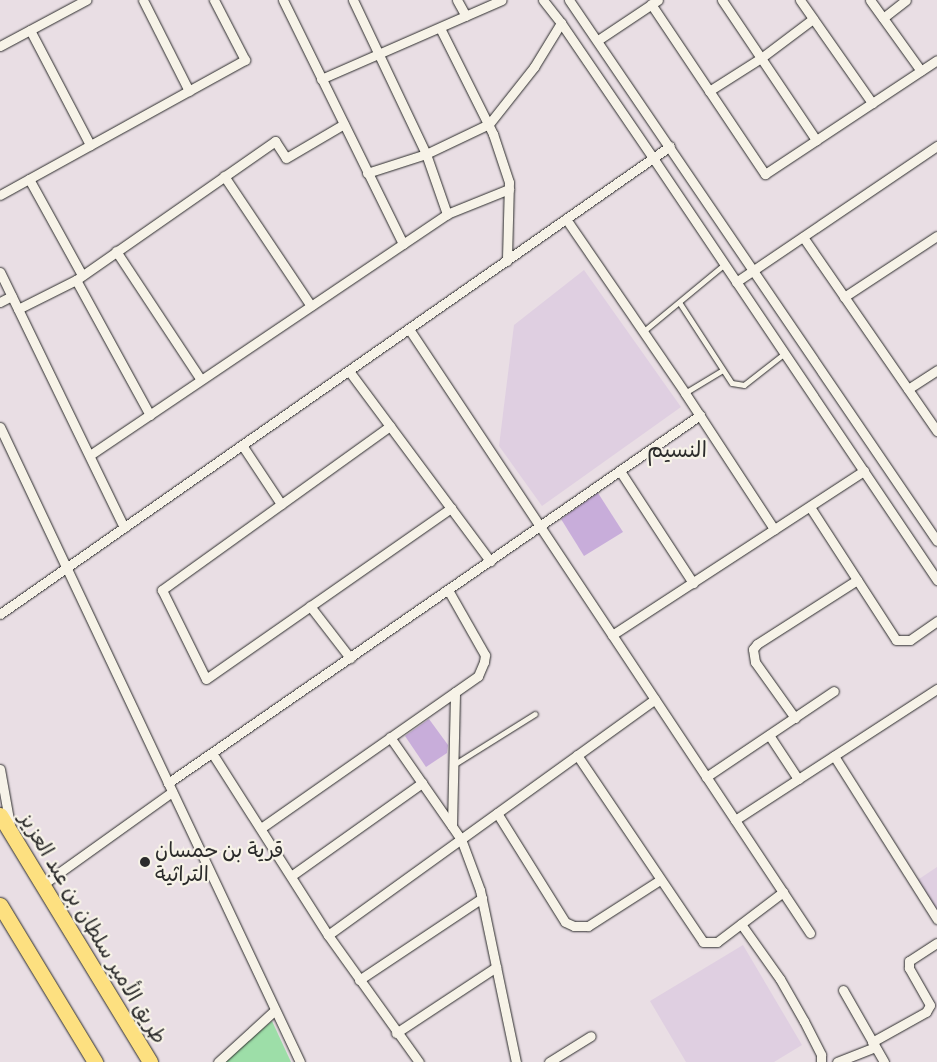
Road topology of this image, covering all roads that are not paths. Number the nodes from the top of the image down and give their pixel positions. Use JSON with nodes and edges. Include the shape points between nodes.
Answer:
{"nodes":[{"id":1,"x":86,"y":0,"type":"edge"},
{"id":2,"x":143,"y":0,"type":"edge"},
{"id":3,"x":214,"y":0,"type":"edge"},
{"id":4,"x":283,"y":0,"type":"edge"},
{"id":5,"x":353,"y":0,"type":"edge"},
{"id":6,"x":457,"y":0,"type":"edge"},
{"id":7,"x":502,"y":0,"type":"edge"},
{"id":8,"x":543,"y":0,"type":"edge"},
{"id":9,"x":569,"y":0,"type":"edge"},
{"id":10,"x":722,"y":0,"type":"edge"},
{"id":11,"x":800,"y":0,"type":"edge"},
{"id":12,"x":870,"y":0,"type":"edge"},
{"id":13,"x":906,"y":0,"type":"edge"},
{"id":14,"x":655,"y":2,"type":"edge"},
{"id":15,"x":466,"y":16,"type":"junction"},
{"id":16,"x":883,"y":18,"type":"junction"},
{"id":17,"x":813,"y":19,"type":"junction"},
{"id":18,"x":561,"y":23,"type":"junction"},
{"id":19,"x":440,"y":28,"type":"junction"},
{"id":20,"x":30,"y":30,"type":"junction"},
{"id":21,"x":598,"y":40,"type":"junction"},
{"id":22,"x":0,"y":46,"type":"edge"},
{"id":23,"x":378,"y":54,"type":"junction"},
{"id":24,"x":761,"y":58,"type":"junction"},
{"id":25,"x":937,"y":60,"type":"edge"},
{"id":26,"x":921,"y":71,"type":"junction"},
{"id":27,"x":321,"y":79,"type":"junction"},
{"id":28,"x":189,"y":91,"type":"junction"},
{"id":29,"x":709,"y":91,"type":"junction"},
{"id":30,"x":872,"y":103,"type":"junction"},
{"id":31,"x":344,"y":124,"type":"junction"},
{"id":32,"x":488,"y":124,"type":"junction"},
{"id":33,"x":816,"y":140,"type":"junction"},
{"id":34,"x":90,"y":145,"type":"junction"},
{"id":35,"x":670,"y":146,"type":"junction"},
{"id":36,"x":937,"y":146,"type":"edge"},
{"id":37,"x":426,"y":154,"type":"junction"},
{"id":38,"x":653,"y":158,"type":"junction"},
{"id":39,"x":367,"y":173,"type":"junction"},
{"id":40,"x":224,"y":176,"type":"junction"},
{"id":41,"x":29,"y":178,"type":"junction"},
{"id":42,"x":509,"y":188,"type":"junction"},
{"id":43,"x":0,"y":194,"type":"edge"},
{"id":44,"x":447,"y":214,"type":"junction"},
{"id":45,"x":566,"y":219,"type":"junction"},
{"id":46,"x":937,"y":236,"type":"edge"},
{"id":47,"x":803,"y":237,"type":"junction"},
{"id":48,"x":403,"y":244,"type":"junction"},
{"id":49,"x":116,"y":251,"type":"junction"},
{"id":50,"x":506,"y":261,"type":"junction"},
{"id":51,"x":725,"y":264,"type":"junction"},
{"id":52,"x":754,"y":270,"type":"junction"},
{"id":53,"x":0,"y":272,"type":"edge"},
{"id":54,"x":79,"y":278,"type":"junction"},
{"id":55,"x":736,"y":282,"type":"junction"},
{"id":56,"x":12,"y":296,"type":"junction"},
{"id":57,"x":844,"y":297,"type":"junction"},
{"id":58,"x":0,"y":302,"type":"edge"},
{"id":59,"x":680,"y":303,"type":"junction"},
{"id":60,"x":311,"y":306,"type":"junction"},
{"id":61,"x":18,"y":309,"type":"junction"},
{"id":62,"x":409,"y":329,"type":"junction"},
{"id":63,"x":644,"y":331,"type":"junction"},
{"id":64,"x":785,"y":353,"type":"junction"},
{"id":65,"x":349,"y":370,"type":"junction"},
{"id":66,"x":723,"y":370,"type":"junction"},
{"id":67,"x":937,"y":370,"type":"edge"},
{"id":68,"x":202,"y":380,"type":"junction"},
{"id":69,"x":908,"y":389,"type":"junction"},
{"id":70,"x":685,"y":392,"type":"junction"},
{"id":71,"x":150,"y":415,"type":"junction"},
{"id":72,"x":700,"y":416,"type":"junction"},
{"id":73,"x":390,"y":426,"type":"junction"},
{"id":74,"x":0,"y":427,"type":"edge"},
{"id":75,"x":937,"y":431,"type":"edge"},
{"id":76,"x":242,"y":445,"type":"junction"},
{"id":77,"x":90,"y":455,"type":"junction"},
{"id":78,"x":620,"y":471,"type":"junction"},
{"id":79,"x":864,"y":471,"type":"junction"},
{"id":80,"x":281,"y":504,"type":"junction"},
{"id":81,"x":810,"y":507,"type":"junction"},
{"id":82,"x":451,"y":508,"type":"junction"},
{"id":83,"x":540,"y":526,"type":"junction"},
{"id":84,"x":124,"y":527,"type":"junction"},
{"id":85,"x":774,"y":529,"type":"junction"},
{"id":86,"x":937,"y":541,"type":"edge"},
{"id":87,"x":490,"y":561,"type":"junction"},
{"id":88,"x":66,"y":567,"type":"junction"},
{"id":89,"x":857,"y":580,"type":"junction"},
{"id":90,"x":937,"y":580,"type":"edge"},
{"id":91,"x":693,"y":583,"type":"junction"},
{"id":92,"x":448,"y":590,"type":"junction"},
{"id":93,"x":310,"y":606,"type":"junction"},
{"id":94,"x":0,"y":614,"type":"edge"},
{"id":95,"x":937,"y":621,"type":"edge"},
{"id":96,"x":612,"y":635,"type":"junction"},
{"id":97,"x":350,"y":658,"type":"junction"},
{"id":98,"x":834,"y":691,"type":"dead end"},
{"id":99,"x":455,"y":692,"type":"junction"},
{"id":100,"x":936,"y":692,"type":"edge"},
{"id":101,"x":655,"y":699,"type":"junction"},
{"id":102,"x":535,"y":714,"type":"dead end"},
{"id":103,"x":795,"y":718,"type":"junction"},
{"id":104,"x":768,"y":736,"type":"junction"},
{"id":105,"x":390,"y":738,"type":"junction"},
{"id":106,"x":212,"y":753,"type":"junction"},
{"id":107,"x":577,"y":755,"type":"junction"},
{"id":108,"x":834,"y":756,"type":"junction"},
{"id":109,"x":453,"y":764,"type":"junction"},
{"id":110,"x":0,"y":769,"type":"edge"},
{"id":111,"x":706,"y":777,"type":"junction"},
{"id":112,"x":798,"y":779,"type":"junction"},
{"id":113,"x":168,"y":783,"type":"junction"},
{"id":114,"x":422,"y":783,"type":"junction"},
{"id":115,"x":172,"y":792,"type":"junction"},
{"id":116,"x":497,"y":813,"type":"junction"},
{"id":117,"x":0,"y":815,"type":"edge"},
{"id":118,"x":735,"y":820,"type":"junction"},
{"id":119,"x":452,"y":826,"type":"junction"},
{"id":120,"x":261,"y":828,"type":"junction"},
{"id":121,"x":12,"y":835,"type":"junction"},
{"id":122,"x":461,"y":839,"type":"junction"},
{"id":123,"x":291,"y":876,"type":"junction"},
{"id":124,"x":660,"y":880,"type":"junction"},
{"id":125,"x":42,"y":885,"type":"junction"},
{"id":126,"x":783,"y":892,"type":"junction"},
{"id":127,"x":482,"y":898,"type":"junction"},
{"id":128,"x":0,"y":905,"type":"edge"},
{"id":129,"x":937,"y":919,"type":"edge"},
{"id":130,"x":741,"y":924,"type":"junction"},
{"id":131,"x":810,"y":933,"type":"dead end"},
{"id":132,"x":328,"y":935,"type":"junction"},
{"id":133,"x":937,"y":943,"type":"edge"},
{"id":134,"x":496,"y":967,"type":"junction"},
{"id":135,"x":359,"y":980,"type":"junction"},
{"id":136,"x":843,"y":990,"type":"dead end"},
{"id":137,"x":275,"y":1010,"type":"junction"},
{"id":138,"x":396,"y":1033,"type":"junction"},
{"id":139,"x":591,"y":1036,"type":"dead end"},
{"id":140,"x":874,"y":1045,"type":"junction"},
{"id":141,"x":93,"y":1061,"type":"edge"},
{"id":142,"x":150,"y":1062,"type":"edge"},
{"id":143,"x":218,"y":1062,"type":"edge"},
{"id":144,"x":300,"y":1062,"type":"edge"},
{"id":145,"x":419,"y":1062,"type":"edge"},
{"id":146,"x":516,"y":1062,"type":"edge"},
{"id":147,"x":549,"y":1062,"type":"edge"},
{"id":148,"x":821,"y":1062,"type":"edge"},
{"id":149,"x":837,"y":1062,"type":"edge"},
{"id":150,"x":884,"y":1062,"type":"edge"}],
"edges":[{"from":1,"to":20,"type":"street"},
{"from":2,"to":28,"type":"street"},
{"from":3,"to":28,"type":"street","via":[[245,60]]},
{"from":4,"to":27,"type":"street"},
{"from":5,"to":23,"type":"street"},
{"from":6,"to":15,"type":"street"},
{"from":7,"to":15,"type":"street"},
{"from":8,"to":18,"type":"street"},
{"from":9,"to":21,"type":"street"},
{"from":10,"to":24,"type":"street"},
{"from":11,"to":17,"type":"street"},
{"from":12,"to":16,"type":"street"},
{"from":13,"to":16,"type":"street"},
{"from":14,"to":21,"type":"street"},
{"from":14,"to":29,"type":"street"},
{"from":15,"to":19,"type":"street"},
{"from":16,"to":26,"type":"street"},
{"from":17,"to":24,"type":"street"},
{"from":17,"to":30,"type":"street"},
{"from":18,"to":32,"type":"street","via":[[534,67]]},
{"from":18,"to":38,"type":"street"},
{"from":19,"to":23,"type":"street"},
{"from":19,"to":32,"type":"street"},
{"from":20,"to":22,"type":"street"},
{"from":20,"to":34,"type":"street"},
{"from":21,"to":35,"type":"street"},
{"from":23,"to":27,"type":"street"},
{"from":23,"to":37,"type":"street"},
{"from":24,"to":29,"type":"street"},
{"from":24,"to":33,"type":"street"},
{"from":25,"to":26,"type":"street"},
{"from":26,"to":30,"type":"street"},
{"from":27,"to":31,"type":"street"},
{"from":28,"to":34,"type":"street"},
{"from":29,"to":33,"type":"street","via":[[765,174]]},
{"from":30,"to":33,"type":"street"},
{"from":31,"to":39,"type":"street"},
{"from":31,"to":40,"type":"street","via":[[286,158],[275,141]]},
{"from":32,"to":37,"type":"street"},
{"from":32,"to":42,"type":"street"},
{"from":34,"to":41,"type":"street"},
{"from":35,"to":38,"type":"street"},
{"from":35,"to":52,"type":"street"},
{"from":36,"to":47,"type":"street"},
{"from":37,"to":39,"type":"street"},
{"from":37,"to":44,"type":"street"},
{"from":38,"to":45,"type":"street"},
{"from":38,"to":51,"type":"street"},
{"from":39,"to":48,"type":"street"},
{"from":40,"to":49,"type":"street"},
{"from":40,"to":60,"type":"street"},
{"from":41,"to":43,"type":"street"},
{"from":41,"to":54,"type":"street"},
{"from":42,"to":44,"type":"street"},
{"from":42,"to":50,"type":"street"},
{"from":44,"to":48,"type":"street"},
{"from":45,"to":50,"type":"street"},
{"from":45,"to":63,"type":"street"},
{"from":46,"to":57,"type":"street"},
{"from":47,"to":52,"type":"street"},
{"from":47,"to":57,"type":"street"},
{"from":48,"to":60,"type":"street"},
{"from":49,"to":54,"type":"street"},
{"from":49,"to":68,"type":"street"},
{"from":50,"to":62,"type":"street"},
{"from":51,"to":55,"type":"street"},
{"from":51,"to":59,"type":"lane"},
{"from":52,"to":55,"type":"street"},
{"from":52,"to":86,"type":"street"},
{"from":53,"to":56,"type":"street"},
{"from":54,"to":61,"type":"street"},
{"from":54,"to":71,"type":"street"},
{"from":55,"to":64,"type":"street"},
{"from":56,"to":58,"type":"street"},
{"from":56,"to":61,"type":"street"},
{"from":57,"to":69,"type":"street"},
{"from":59,"to":63,"type":"lane"},
{"from":59,"to":66,"type":"lane"},
{"from":60,"to":68,"type":"street"},
{"from":61,"to":77,"type":"street"},
{"from":62,"to":65,"type":"street"},
{"from":62,"to":83,"type":"street"},
{"from":63,"to":70,"type":"street"},
{"from":64,"to":66,"type":"lane","via":[[744,385],[732,383]]},
{"from":64,"to":79,"type":"street"},
{"from":65,"to":73,"type":"street"},
{"from":65,"to":76,"type":"street"},
{"from":66,"to":70,"type":"lane"},
{"from":67,"to":69,"type":"street"},
{"from":68,"to":71,"type":"street"},
{"from":69,"to":75,"type":"street"},
{"from":70,"to":72,"type":"street"},
{"from":71,"to":77,"type":"street"},
{"from":72,"to":78,"type":"street"},
{"from":72,"to":85,"type":"street"},
{"from":73,"to":80,"type":"street"},
{"from":73,"to":82,"type":"street"},
{"from":74,"to":88,"type":"street"},
{"from":76,"to":80,"type":"street"},
{"from":76,"to":84,"type":"street"},
{"from":77,"to":84,"type":"street"},
{"from":78,"to":83,"type":"street"},
{"from":78,"to":91,"type":"street"},
{"from":79,"to":81,"type":"street"},
{"from":79,"to":90,"type":"street"},
{"from":80,"to":93,"type":"street","via":[[162,590],[206,679]]},
{"from":81,"to":85,"type":"street"},
{"from":81,"to":89,"type":"street"},
{"from":82,"to":87,"type":"street"},
{"from":82,"to":93,"type":"street"},
{"from":83,"to":87,"type":"street"},
{"from":83,"to":96,"type":"street"},
{"from":84,"to":88,"type":"street"},
{"from":85,"to":91,"type":"street"},
{"from":87,"to":92,"type":"street"},
{"from":88,"to":94,"type":"street"},
{"from":88,"to":113,"type":"street"},
{"from":89,"to":95,"type":"street","via":[[896,640],[910,640]]},
{"from":89,"to":103,"type":"street","via":[[756,644],[753,649],[755,662]]},
{"from":91,"to":96,"type":"street"},
{"from":92,"to":97,"type":"street"},
{"from":92,"to":99,"type":"street","via":[[485,655],[478,676]]},
{"from":93,"to":97,"type":"street"},
{"from":96,"to":101,"type":"street"},
{"from":97,"to":106,"type":"street"},
{"from":98,"to":103,"type":"street"},
{"from":99,"to":105,"type":"street"},
{"from":99,"to":109,"type":"street"},
{"from":100,"to":108,"type":"street"},
{"from":101,"to":107,"type":"street"},
{"from":101,"to":111,"type":"street"},
{"from":102,"to":109,"type":"lane"},
{"from":103,"to":104,"type":"street"},
{"from":104,"to":111,"type":"street"},
{"from":104,"to":112,"type":"street"},
{"from":105,"to":114,"type":"street"},
{"from":105,"to":120,"type":"street"},
{"from":106,"to":113,"type":"street"},
{"from":106,"to":120,"type":"street"},
{"from":107,"to":116,"type":"street"},
{"from":107,"to":124,"type":"street"},
{"from":108,"to":112,"type":"street"},
{"from":108,"to":129,"type":"street"},
{"from":109,"to":119,"type":"street"},
{"from":110,"to":121,"type":"street"},
{"from":111,"to":118,"type":"street"},
{"from":112,"to":118,"type":"street"},
{"from":113,"to":115,"type":"street"},
{"from":114,"to":119,"type":"street"},
{"from":114,"to":123,"type":"street"},
{"from":115,"to":125,"type":"street"},
{"from":115,"to":137,"type":"street"},
{"from":116,"to":122,"type":"street"},
{"from":116,"to":124,"type":"street","via":[[565,922],[574,926],[588,926]]},
{"from":117,"to":121,"type":"highway","name":"طريق الأمير سلطان بن عبد العزيز"},
{"from":118,"to":126,"type":"street"},
{"from":119,"to":122,"type":"street"},
{"from":120,"to":123,"type":"street"},
{"from":121,"to":125,"type":"highway","name":"طريق الأمير سلطان بن عبد العزيز"},
{"from":122,"to":127,"type":"street"},
{"from":122,"to":132,"type":"street"},
{"from":123,"to":132,"type":"street"},
{"from":124,"to":130,"type":"street","via":[[702,942],[717,942]]},
{"from":125,"to":142,"type":"highway","name":"طريق الأمير سلطان بن عبد العزيز"},
{"from":126,"to":130,"type":"street"},
{"from":126,"to":131,"type":"street"},
{"from":127,"to":134,"type":"street"},
{"from":127,"to":135,"type":"street"},
{"from":128,"to":141,"type":"highway"},
{"from":130,"to":148,"type":"street","via":[[794,1004],[821,1055]]},
{"from":132,"to":135,"type":"street"},
{"from":133,"to":140,"type":"street","via":[[909,961],[909,968],[930,1005],[926,1012]]},
{"from":134,"to":138,"type":"street"},
{"from":134,"to":146,"type":"street"},
{"from":135,"to":138,"type":"street"},
{"from":136,"to":140,"type":"street"},
{"from":137,"to":143,"type":"street"},
{"from":137,"to":144,"type":"street"},
{"from":138,"to":145,"type":"street"},
{"from":139,"to":147,"type":"street"},
{"from":140,"to":149,"type":"street"},
{"from":140,"to":150,"type":"street"}]}
